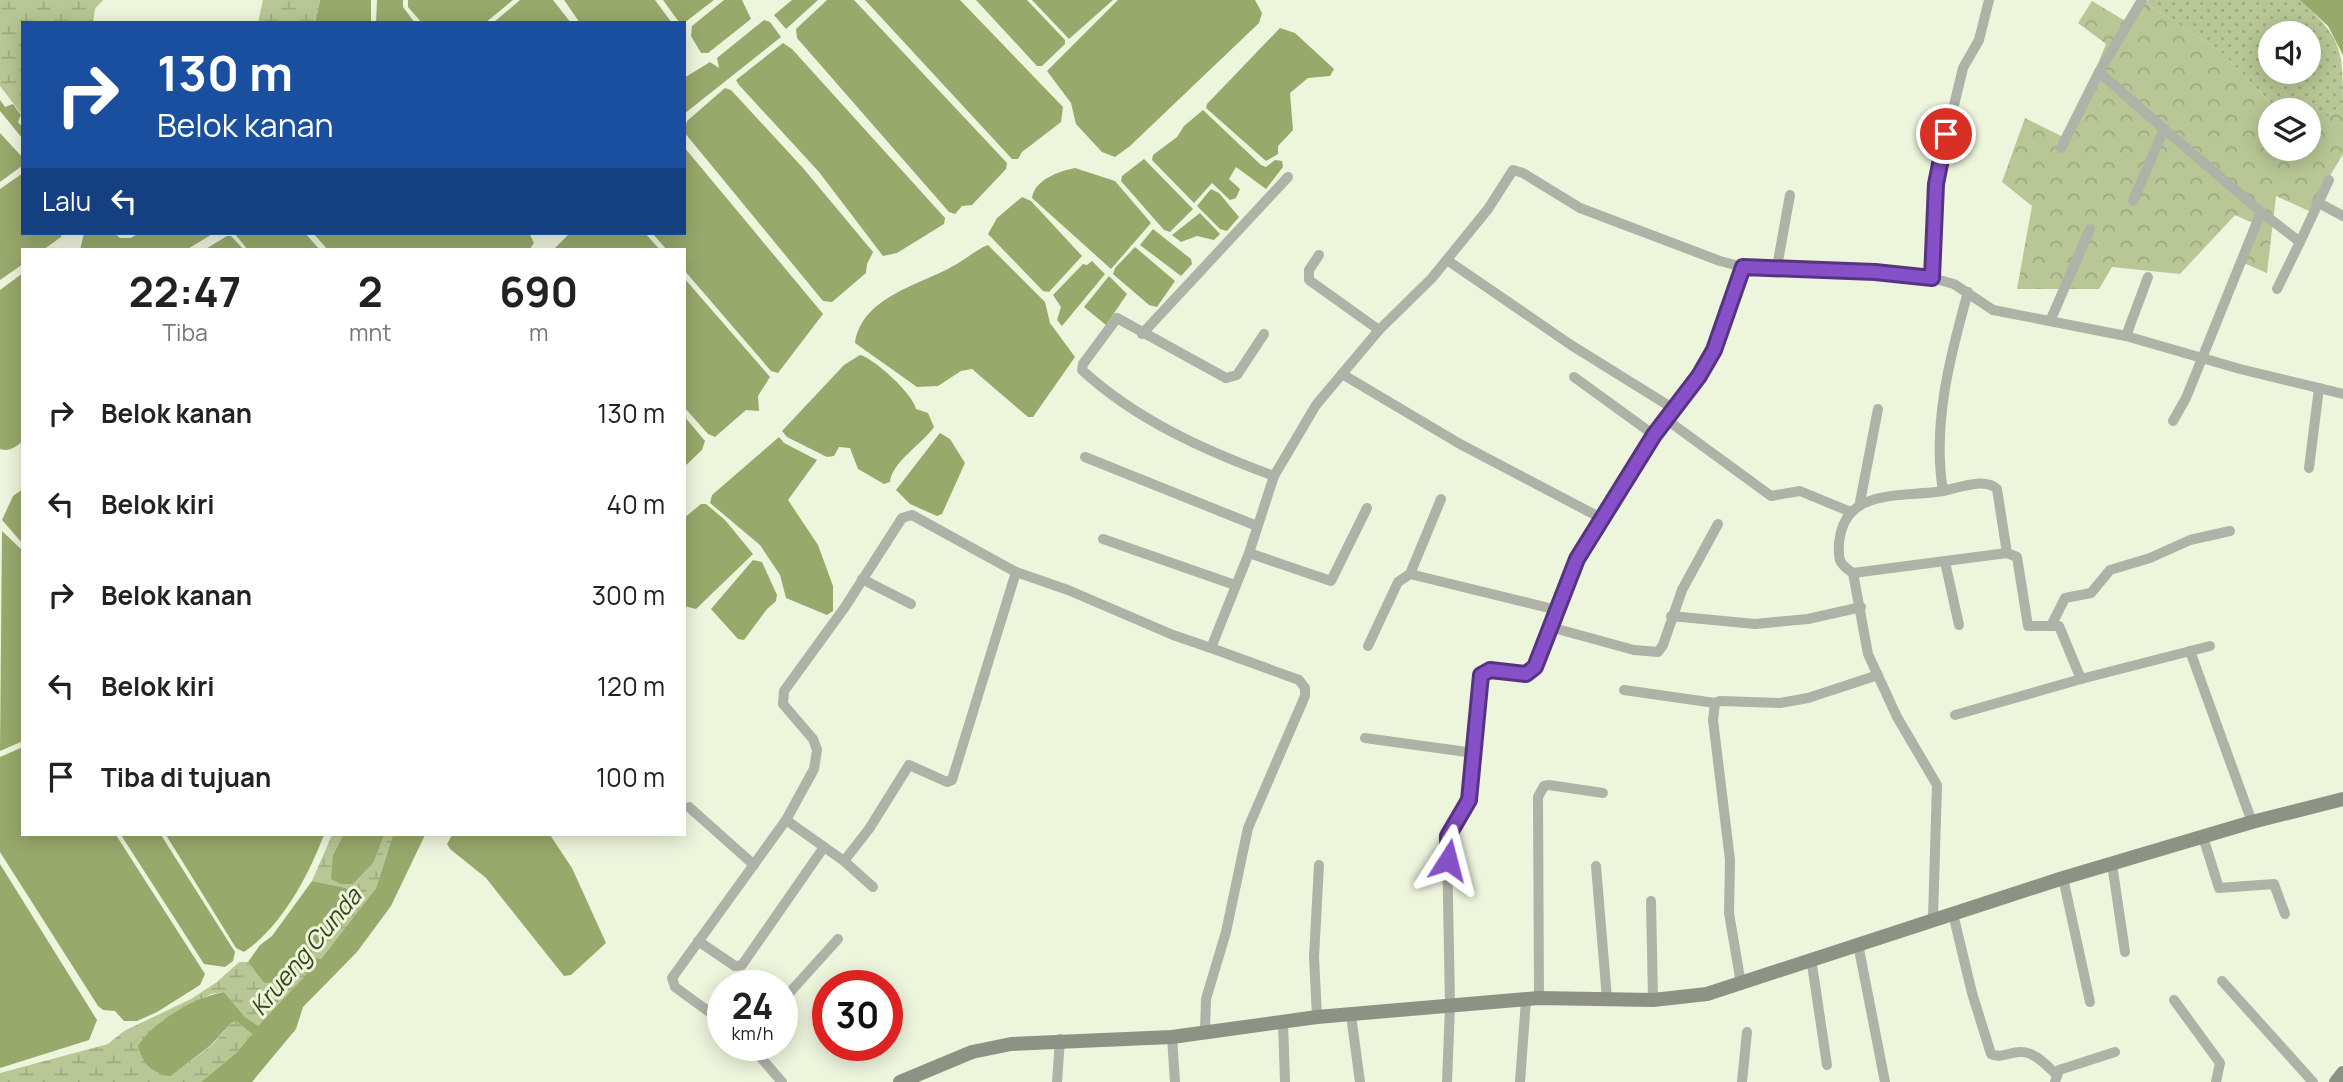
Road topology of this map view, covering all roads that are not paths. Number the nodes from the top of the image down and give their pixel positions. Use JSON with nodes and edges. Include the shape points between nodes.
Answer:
{"nodes":[{"id":1,"x":1989,"y":0,"type":"edge"},
{"id":2,"x":2142,"y":0,"type":"edge"},
{"id":3,"x":2099,"y":72,"type":"junction"},
{"id":4,"x":2164,"y":129,"type":"junction"},
{"id":5,"x":2061,"y":148,"type":"dead end"},
{"id":6,"x":1288,"y":177,"type":"dead end"},
{"id":7,"x":2329,"y":180,"type":"dead end"},
{"id":8,"x":1790,"y":195,"type":"dead end"},
{"id":9,"x":2133,"y":201,"type":"dead end"},
{"id":10,"x":2317,"y":202,"type":"junction"},
{"id":11,"x":2261,"y":212,"type":"junction"},
{"id":12,"x":2343,"y":216,"type":"edge"},
{"id":13,"x":2090,"y":229,"type":"dead end"},
{"id":14,"x":2300,"y":242,"type":"junction"},
{"id":15,"x":1319,"y":255,"type":"dead end"},
{"id":16,"x":1447,"y":260,"type":"junction"},
{"id":17,"x":1743,"y":267,"type":"junction"},
{"id":18,"x":1777,"y":267,"type":"junction"},
{"id":19,"x":2148,"y":277,"type":"dead end"},
{"id":20,"x":1932,"y":278,"type":"junction"},
{"id":21,"x":2277,"y":289,"type":"dead end"},
{"id":22,"x":1968,"y":292,"type":"junction"},
{"id":23,"x":2051,"y":319,"type":"junction"},
{"id":24,"x":1379,"y":330,"type":"junction"},
{"id":25,"x":1142,"y":334,"type":"junction"},
{"id":26,"x":1264,"y":334,"type":"dead end"},
{"id":27,"x":2126,"y":336,"type":"junction"},
{"id":28,"x":2200,"y":358,"type":"junction"},
{"id":29,"x":1342,"y":374,"type":"junction"},
{"id":30,"x":1574,"y":377,"type":"dead end"},
{"id":31,"x":2319,"y":388,"type":"junction"},
{"id":32,"x":2343,"y":394,"type":"edge"},
{"id":33,"x":1674,"y":409,"type":"junction"},
{"id":34,"x":1878,"y":409,"type":"dead end"},
{"id":35,"x":1667,"y":420,"type":"junction"},
{"id":36,"x":2173,"y":421,"type":"dead end"},
{"id":37,"x":1654,"y":435,"type":"junction"},
{"id":38,"x":1085,"y":457,"type":"dead end"},
{"id":39,"x":2309,"y":468,"type":"dead end"},
{"id":40,"x":1274,"y":476,"type":"junction"},
{"id":41,"x":1943,"y":491,"type":"junction"},
{"id":42,"x":1441,"y":499,"type":"dead end"},
{"id":43,"x":1860,"y":502,"type":"junction"},
{"id":44,"x":1367,"y":508,"type":"dead end"},
{"id":45,"x":1850,"y":512,"type":"junction"},
{"id":46,"x":1601,"y":518,"type":"junction"},
{"id":47,"x":1718,"y":524,"type":"dead end"},
{"id":48,"x":1257,"y":526,"type":"junction"},
{"id":49,"x":2230,"y":531,"type":"dead end"},
{"id":50,"x":1103,"y":538,"type":"dead end"},
{"id":51,"x":1248,"y":553,"type":"junction"},
{"id":52,"x":2007,"y":553,"type":"junction"},
{"id":53,"x":1945,"y":562,"type":"junction"},
{"id":54,"x":1016,"y":572,"type":"junction"},
{"id":55,"x":1853,"y":573,"type":"junction"},
{"id":56,"x":1410,"y":574,"type":"junction"},
{"id":57,"x":862,"y":579,"type":"junction"},
{"id":58,"x":1235,"y":585,"type":"junction"},
{"id":59,"x":911,"y":604,"type":"dead end"},
{"id":60,"x":1861,"y":607,"type":"junction"},
{"id":61,"x":1557,"y":610,"type":"junction"},
{"id":62,"x":1671,"y":616,"type":"junction"},
{"id":63,"x":2052,"y":624,"type":"junction"},
{"id":64,"x":1959,"y":625,"type":"dead end"},
{"id":65,"x":1550,"y":627,"type":"junction"},
{"id":66,"x":1368,"y":646,"type":"dead end"},
{"id":67,"x":2210,"y":646,"type":"dead end"},
{"id":68,"x":1211,"y":648,"type":"junction"},
{"id":69,"x":2190,"y":651,"type":"junction"},
{"id":70,"x":1878,"y":676,"type":"junction"},
{"id":71,"x":2081,"y":679,"type":"junction"},
{"id":72,"x":1624,"y":690,"type":"dead end"},
{"id":73,"x":1715,"y":703,"type":"junction"},
{"id":74,"x":1955,"y":715,"type":"dead end"},
{"id":75,"x":1365,"y":738,"type":"dead end"},
{"id":76,"x":1474,"y":753,"type":"junction"},
{"id":77,"x":1603,"y":793,"type":"dead end"},
{"id":78,"x":2343,"y":799,"type":"edge"},
{"id":79,"x":689,"y":807,"type":"dead end"},
{"id":80,"x":786,"y":820,"type":"junction"},
{"id":81,"x":2252,"y":822,"type":"junction"},
{"id":82,"x":2203,"y":837,"type":"junction"},
{"id":83,"x":824,"y":846,"type":"junction"},
{"id":84,"x":844,"y":861,"type":"junction"},
{"id":85,"x":2112,"y":864,"type":"junction"},
{"id":86,"x":754,"y":865,"type":"junction"},
{"id":87,"x":1319,"y":865,"type":"dead end"},
{"id":88,"x":1596,"y":866,"type":"dead end"},
{"id":89,"x":2063,"y":878,"type":"junction"},
{"id":90,"x":873,"y":887,"type":"dead end"},
{"id":91,"x":1651,"y":901,"type":"dead end"},
{"id":92,"x":1953,"y":914,"type":"junction"},
{"id":93,"x":2285,"y":914,"type":"dead end"},
{"id":94,"x":1933,"y":918,"type":"junction"},
{"id":95,"x":838,"y":939,"type":"dead end"},
{"id":96,"x":698,"y":941,"type":"junction"},
{"id":97,"x":1858,"y":944,"type":"junction"},
{"id":98,"x":2125,"y":952,"type":"dead end"},
{"id":99,"x":1811,"y":958,"type":"junction"},
{"id":100,"x":2222,"y":981,"type":"dead end"},
{"id":101,"x":798,"y":983,"type":"edge"},
{"id":102,"x":1741,"y":984,"type":"junction"},
{"id":103,"x":1533,"y":999,"type":"junction"},
{"id":104,"x":1607,"y":999,"type":"junction"},
{"id":105,"x":1653,"y":1000,"type":"junction"},
{"id":106,"x":2174,"y":1000,"type":"dead end"},
{"id":107,"x":2090,"y":1002,"type":"dead end"},
{"id":108,"x":1450,"y":1006,"type":"junction"},
{"id":109,"x":707,"y":1010,"type":"edge"},
{"id":110,"x":1351,"y":1015,"type":"junction"},
{"id":111,"x":1317,"y":1017,"type":"junction"},
{"id":112,"x":1283,"y":1022,"type":"junction"},
{"id":113,"x":1205,"y":1030,"type":"junction"},
{"id":114,"x":1747,"y":1032,"type":"dead end"},
{"id":115,"x":1172,"y":1037,"type":"junction"},
{"id":116,"x":1060,"y":1039,"type":"junction"},
{"id":117,"x":2115,"y":1052,"type":"dead end"},
{"id":118,"x":764,"y":1061,"type":"edge"},
{"id":119,"x":1827,"y":1065,"type":"dead end"},
{"id":120,"x":2343,"y":1073,"type":"edge"},
{"id":121,"x":2056,"y":1078,"type":"edge"},
{"id":122,"x":782,"y":1082,"type":"edge"},
{"id":123,"x":900,"y":1082,"type":"edge"},
{"id":124,"x":1057,"y":1082,"type":"edge"},
{"id":125,"x":1175,"y":1082,"type":"edge"},
{"id":126,"x":1285,"y":1082,"type":"edge"},
{"id":127,"x":1360,"y":1082,"type":"edge"},
{"id":128,"x":1447,"y":1082,"type":"edge"},
{"id":129,"x":1520,"y":1082,"type":"edge"},
{"id":130,"x":1742,"y":1082,"type":"edge"},
{"id":131,"x":1885,"y":1082,"type":"edge"},
{"id":132,"x":2217,"y":1082,"type":"edge"},
{"id":133,"x":2313,"y":1082,"type":"edge"},
{"id":134,"x":2336,"y":1082,"type":"edge"}],
"edges":[{"from":1,"to":20,"type":"street","via":[[1979,40],[1963,68],[1941,155],[1933,212]]},
{"from":2,"to":3,"type":"street"},
{"from":3,"to":4,"type":"street"},
{"from":3,"to":5,"type":"street"},
{"from":4,"to":9,"type":"street"},
{"from":4,"to":11,"type":"street"},
{"from":6,"to":25,"type":"street"},
{"from":7,"to":10,"type":"street"},
{"from":8,"to":18,"type":"street"},
{"from":10,"to":12,"type":"street"},
{"from":10,"to":14,"type":"street"},
{"from":11,"to":14,"type":"street"},
{"from":11,"to":28,"type":"street"},
{"from":13,"to":23,"type":"street"},
{"from":14,"to":21,"type":"street"},
{"from":15,"to":24,"type":"street","via":[[1309,270],[1309,280]]},
{"from":16,"to":17,"type":"street","via":[[1510,173],[1517,170],[1580,208],[1666,243]]},
{"from":16,"to":24,"type":"street"},
{"from":16,"to":33,"type":"street"},
{"from":17,"to":18,"type":"street"},
{"from":17,"to":33,"type":"street","via":[[1714,350]]},
{"from":18,"to":20,"type":"street"},
{"from":19,"to":27,"type":"street"},
{"from":20,"to":22,"type":"street"},
{"from":22,"to":23,"type":"street","via":[[1993,310]]},
{"from":22,"to":41,"type":"street","via":[[1940,414],[1938,463]]},
{"from":23,"to":27,"type":"street"},
{"from":24,"to":29,"type":"street"},
{"from":25,"to":26,"type":"street","via":[[1232,378]]},
{"from":25,"to":40,"type":"street","via":[[1117,318],[1082,370],[1133,410],[1211,451]]},
{"from":27,"to":28,"type":"street"},
{"from":28,"to":31,"type":"street"},
{"from":28,"to":36,"type":"street"},
{"from":29,"to":40,"type":"street","via":[[1315,405]]},
{"from":29,"to":46,"type":"street","via":[[1460,444]]},
{"from":30,"to":37,"type":"street"},
{"from":31,"to":32,"type":"street"},
{"from":31,"to":39,"type":"street"},
{"from":33,"to":35,"type":"street"},
{"from":34,"to":43,"type":"street"},
{"from":35,"to":37,"type":"street"},
{"from":35,"to":45,"type":"street","via":[[1771,496],[1800,491]]},
{"from":37,"to":46,"type":"street"},
{"from":38,"to":48,"type":"street"},
{"from":40,"to":48,"type":"street"},
{"from":41,"to":43,"type":"street"},
{"from":41,"to":52,"type":"street","via":[[1994,486]]},
{"from":42,"to":56,"type":"street"},
{"from":43,"to":45,"type":"street"},
{"from":44,"to":51,"type":"street","via":[[1331,580]]},
{"from":45,"to":55,"type":"street","via":[[1840,536],[1838,559]]},
{"from":46,"to":61,"type":"street","via":[[1577,559]]},
{"from":47,"to":62,"type":"street"},
{"from":48,"to":51,"type":"street"},
{"from":49,"to":63,"type":"street","via":[[2190,540],[2110,570],[2091,593],[2065,597]]},
{"from":50,"to":58,"type":"street"},
{"from":51,"to":58,"type":"street"},
{"from":52,"to":53,"type":"street"},
{"from":52,"to":63,"type":"street","via":[[2017,557],[2028,626]]},
{"from":53,"to":55,"type":"street"},
{"from":53,"to":64,"type":"street"},
{"from":54,"to":57,"type":"street","via":[[907,515]]},
{"from":54,"to":68,"type":"street"},
{"from":54,"to":84,"type":"street","via":[[953,779],[947,782],[909,765],[870,829]]},
{"from":55,"to":60,"type":"street"},
{"from":56,"to":61,"type":"street"},
{"from":56,"to":66,"type":"street","via":[[1398,582]]},
{"from":57,"to":59,"type":"street"},
{"from":57,"to":80,"type":"street","via":[[784,691],[783,704],[817,750],[814,769]]},
{"from":58,"to":68,"type":"street"},
{"from":60,"to":62,"type":"street","via":[[1755,624]]},
{"from":60,"to":70,"type":"street","via":[[1868,654]]},
{"from":61,"to":65,"type":"street"},
{"from":62,"to":65,"type":"street","via":[[1663,645],[1651,653]]},
{"from":63,"to":71,"type":"street","via":[[2061,630]]},
{"from":65,"to":76,"type":"street","via":[[1531,673],[1485,671],[1481,675]]},
{"from":67,"to":69,"type":"street"},
{"from":68,"to":113,"type":"street","via":[[1299,680],[1305,696],[1248,828],[1226,932],[1208,990]]},
{"from":69,"to":71,"type":"street"},
{"from":69,"to":81,"type":"street"},
{"from":70,"to":73,"type":"street","via":[[1780,703]]},
{"from":70,"to":94,"type":"street","via":[[1896,717],[1937,785]]},
{"from":71,"to":74,"type":"street"},
{"from":72,"to":73,"type":"street"},
{"from":73,"to":102,"type":"street","via":[[1713,720],[1730,860],[1729,913]]},
{"from":75,"to":76,"type":"street"},
{"from":76,"to":108,"type":"street","via":[[1469,800],[1447,844]]},
{"from":77,"to":103,"type":"street","via":[[1549,785],[1538,797]]},
{"from":78,"to":81,"type":"street"},
{"from":79,"to":86,"type":"street"},
{"from":80,"to":83,"type":"street"},
{"from":80,"to":86,"type":"street"},
{"from":81,"to":82,"type":"street"},
{"from":82,"to":85,"type":"street"},
{"from":82,"to":93,"type":"street","via":[[2219,888],[2274,884]]},
{"from":83,"to":84,"type":"street"},
{"from":83,"to":96,"type":"street","via":[[742,965],[735,966]]},
{"from":84,"to":90,"type":"street"},
{"from":85,"to":89,"type":"street"},
{"from":85,"to":98,"type":"street"},
{"from":86,"to":96,"type":"street"},
{"from":87,"to":111,"type":"street","via":[[1314,957]]},
{"from":88,"to":104,"type":"street"},
{"from":89,"to":92,"type":"street"},
{"from":89,"to":107,"type":"street"},
{"from":91,"to":105,"type":"street"},
{"from":92,"to":94,"type":"street"},
{"from":92,"to":121,"type":"street","via":[[1991,1054],[2029,1054]]},
{"from":94,"to":97,"type":"street"},
{"from":95,"to":101,"type":"street"},
{"from":96,"to":109,"type":"street","via":[[672,983]]},
{"from":97,"to":99,"type":"street"},
{"from":97,"to":131,"type":"street"},
{"from":99,"to":102,"type":"street"},
{"from":99,"to":119,"type":"street"},
{"from":100,"to":133,"type":"street"},
{"from":102,"to":105,"type":"street","via":[[1707,994]]},
{"from":103,"to":104,"type":"street"},
{"from":103,"to":108,"type":"street"},
{"from":103,"to":129,"type":"street"},
{"from":104,"to":105,"type":"street"},
{"from":106,"to":132,"type":"street","via":[[2220,1063]]},
{"from":108,"to":110,"type":"street"},
{"from":108,"to":128,"type":"street"},
{"from":110,"to":111,"type":"street"},
{"from":110,"to":127,"type":"street"},
{"from":111,"to":112,"type":"street"},
{"from":112,"to":113,"type":"street"},
{"from":112,"to":126,"type":"street"},
{"from":113,"to":115,"type":"street"},
{"from":114,"to":130,"type":"street"},
{"from":115,"to":116,"type":"street"},
{"from":115,"to":125,"type":"street"},
{"from":116,"to":123,"type":"street","via":[[972,1052]]},
{"from":116,"to":124,"type":"street"},
{"from":117,"to":121,"type":"street"},
{"from":118,"to":122,"type":"street"},
{"from":120,"to":134,"type":"street"}]}
